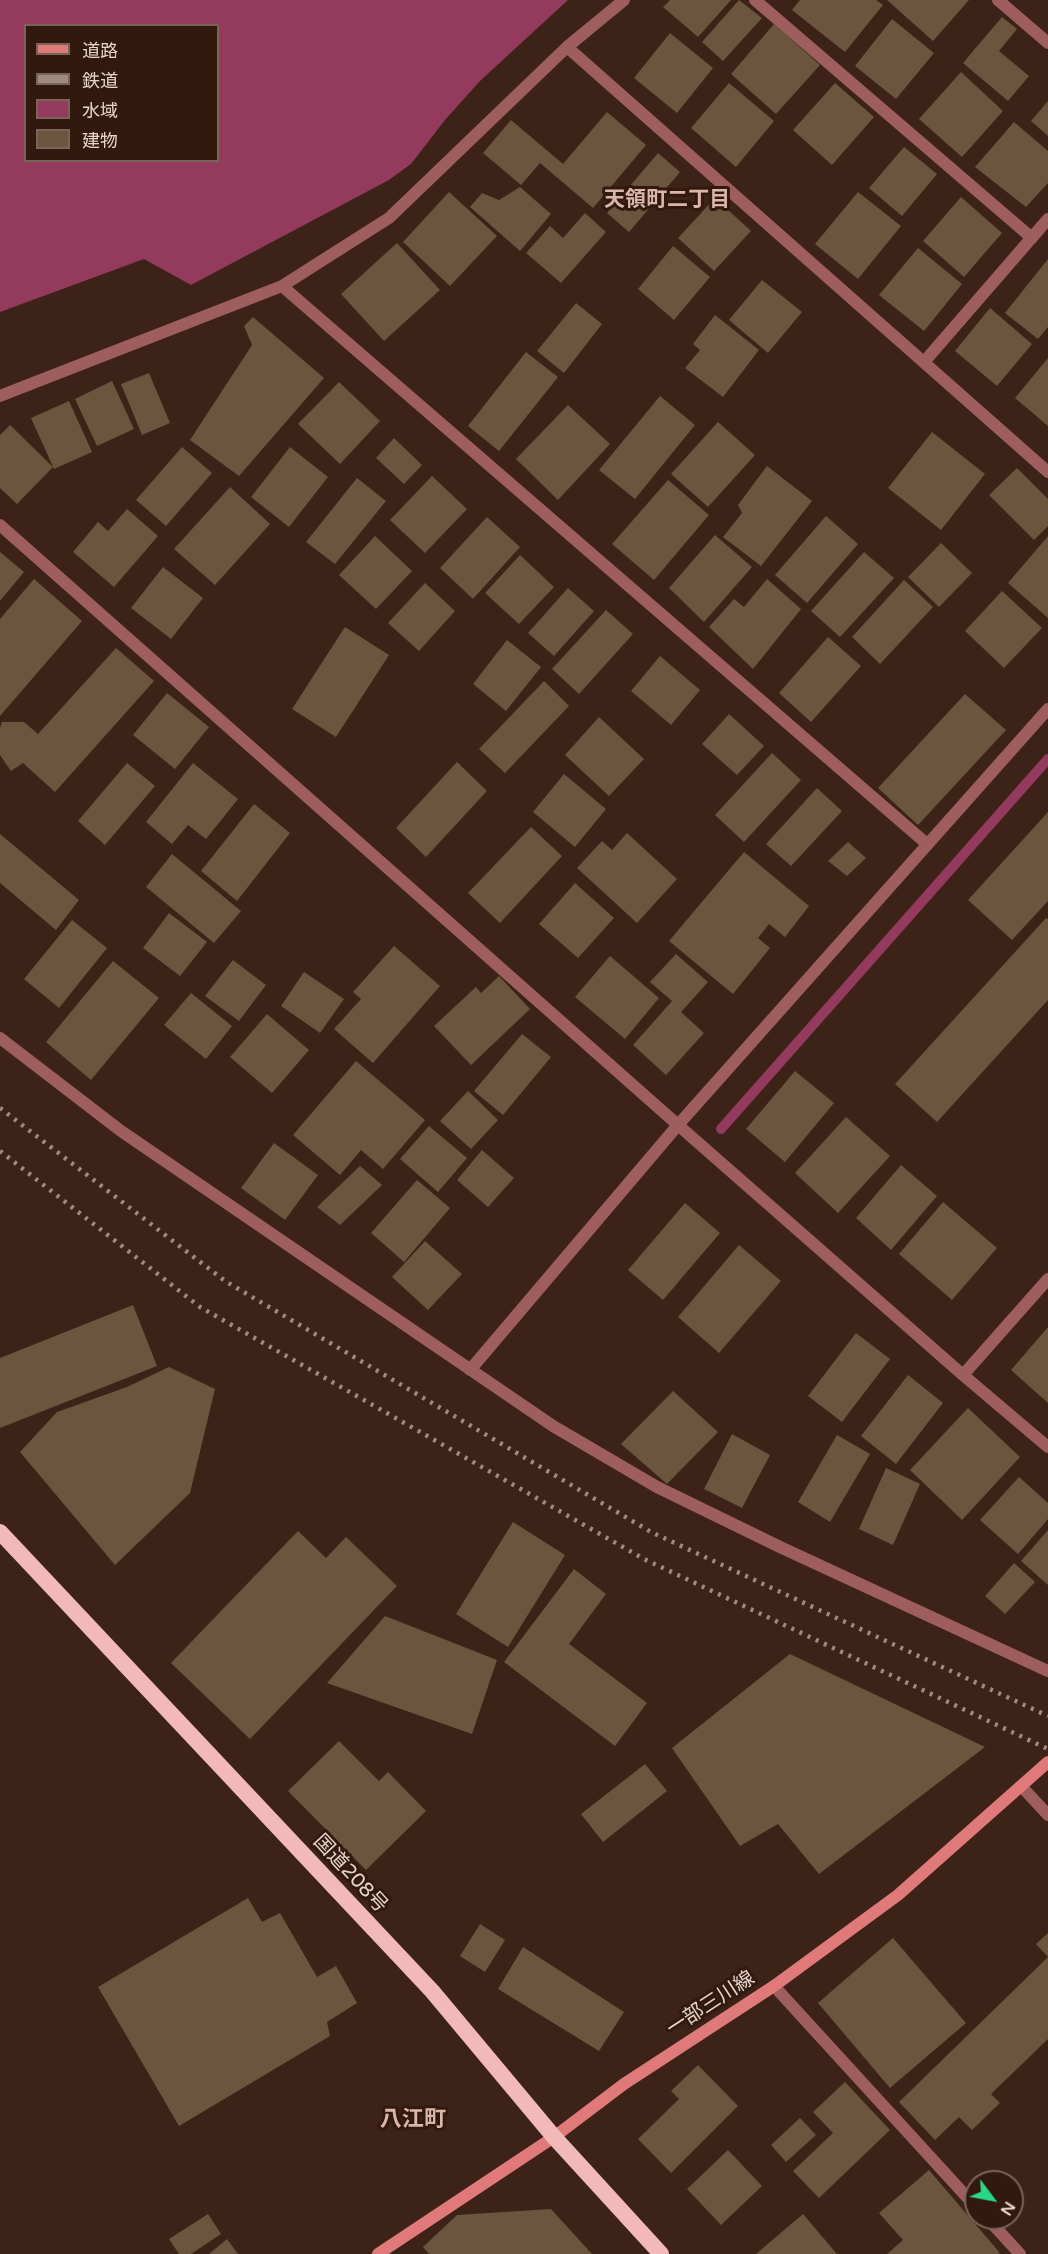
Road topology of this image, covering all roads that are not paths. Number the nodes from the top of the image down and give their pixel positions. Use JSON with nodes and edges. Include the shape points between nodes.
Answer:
{"nodes":[{"id":1,"x":624,"y":0,"type":"edge"},
{"id":2,"x":755,"y":0,"type":"edge"},
{"id":3,"x":998,"y":0,"type":"edge"},
{"id":4,"x":1048,"y":43,"type":"edge"},
{"id":5,"x":567,"y":47,"type":"junction"},
{"id":6,"x":1048,"y":219,"type":"edge"},
{"id":7,"x":1032,"y":238,"type":"junction"},
{"id":8,"x":282,"y":286,"type":"junction"},
{"id":9,"x":924,"y":362,"type":"junction"},
{"id":10,"x":0,"y":396,"type":"edge"},
{"id":11,"x":1048,"y":472,"type":"edge"},
{"id":12,"x":0,"y":525,"type":"edge"},
{"id":13,"x":1048,"y":709,"type":"edge"},
{"id":14,"x":927,"y":844,"type":"junction"},
{"id":15,"x":0,"y":1038,"type":"edge"},
{"id":16,"x":678,"y":1125,"type":"junction"},
{"id":17,"x":1048,"y":1279,"type":"edge"},
{"id":18,"x":470,"y":1370,"type":"junction"},
{"id":19,"x":963,"y":1375,"type":"junction"},
{"id":20,"x":1048,"y":1448,"type":"edge"},
{"id":21,"x":0,"y":1532,"type":"edge"},
{"id":22,"x":1048,"y":1671,"type":"edge"},
{"id":23,"x":1048,"y":1762,"type":"edge"},
{"id":24,"x":1022,"y":1786,"type":"junction"},
{"id":25,"x":1048,"y":1815,"type":"edge"},
{"id":26,"x":774,"y":1986,"type":"junction"},
{"id":27,"x":554,"y":2137,"type":"junction"},
{"id":28,"x":964,"y":2193,"type":"edge"},
{"id":29,"x":998,"y":2230,"type":"edge"},
{"id":30,"x":378,"y":2254,"type":"edge"},
{"id":31,"x":661,"y":2254,"type":"edge"},
{"id":32,"x":1020,"y":2254,"type":"edge"}],
"edges":[{"from":1,"to":5,"type":"street"},
{"from":2,"to":7,"type":"street"},
{"from":3,"to":4,"type":"street"},
{"from":5,"to":8,"type":"street","via":[[389,218]]},
{"from":5,"to":9,"type":"street"},
{"from":6,"to":7,"type":"street"},
{"from":7,"to":9,"type":"street"},
{"from":8,"to":10,"type":"street"},
{"from":8,"to":14,"type":"street"},
{"from":9,"to":11,"type":"street"},
{"from":12,"to":16,"type":"street"},
{"from":13,"to":14,"type":"street"},
{"from":14,"to":16,"type":"street"},
{"from":15,"to":18,"type":"street","via":[[121,1131]]},
{"from":16,"to":18,"type":"street"},
{"from":16,"to":19,"type":"street"},
{"from":17,"to":19,"type":"street"},
{"from":18,"to":22,"type":"street","via":[[553,1426],[657,1487]]},
{"from":19,"to":20,"type":"street"},
{"from":21,"to":27,"type":"highway","name":"国道208号","via":[[432,1991]]},
{"from":23,"to":24,"type":"main road","name":"一部三川線"},
{"from":24,"to":25,"type":"street"},
{"from":24,"to":26,"type":"main road","name":"一部三川線","via":[[898,1895]]},
{"from":26,"to":27,"type":"main road","name":"一部三川線","via":[[624,2084]]},
{"from":26,"to":28,"type":"street"},
{"from":27,"to":30,"type":"main road","name":"一部三川線"},
{"from":27,"to":31,"type":"highway","name":"国道208号"},
{"from":29,"to":32,"type":"street"}]}
